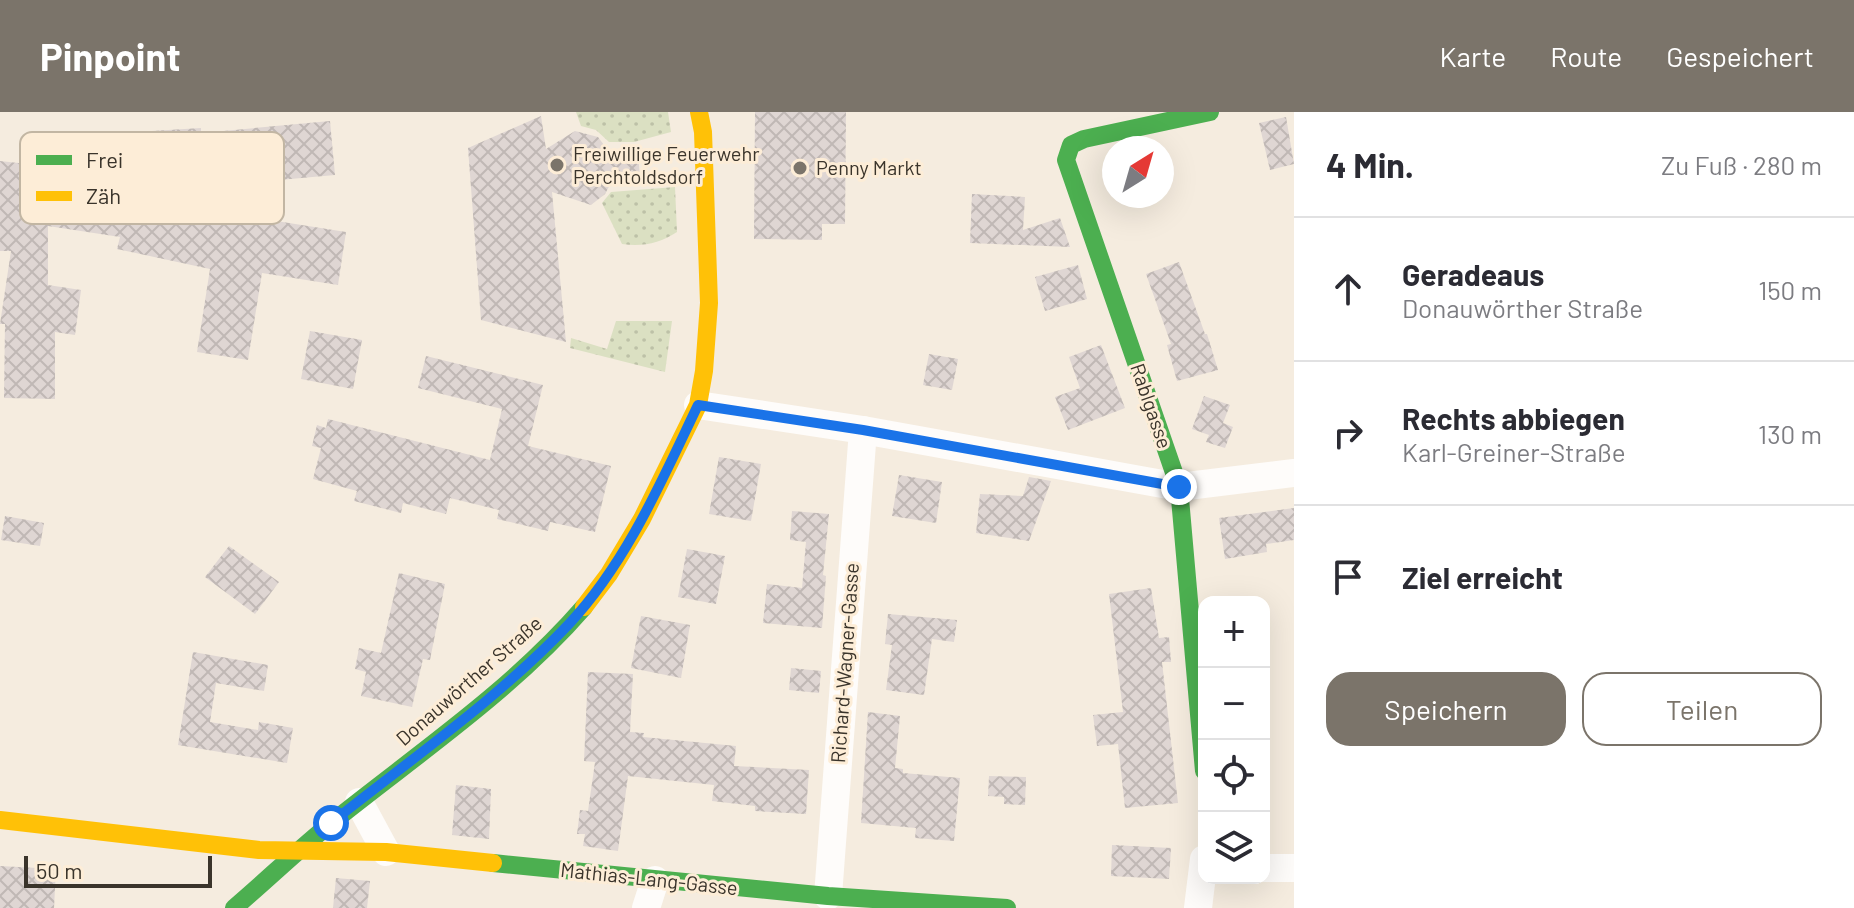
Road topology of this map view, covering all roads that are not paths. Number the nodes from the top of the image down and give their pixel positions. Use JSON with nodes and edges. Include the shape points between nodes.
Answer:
{"nodes":[{"id":1,"x":699,"y":112,"type":"edge"},
{"id":2,"x":1210,"y":112,"type":"edge"},
{"id":3,"x":698,"y":405,"type":"junction"},
{"id":4,"x":863,"y":430,"type":"junction"},
{"id":5,"x":1294,"y":473,"type":"edge"},
{"id":6,"x":1179,"y":487,"type":"junction"},
{"id":7,"x":1201,"y":740,"type":"edge"},
{"id":8,"x":359,"y":802,"type":"junction"},
{"id":9,"x":0,"y":820,"type":"edge"},
{"id":10,"x":303,"y":849,"type":"junction"},
{"id":11,"x":386,"y":852,"type":"junction"},
{"id":12,"x":1270,"y":868,"type":"edge"},
{"id":13,"x":1294,"y":868,"type":"edge"},
{"id":14,"x":655,"y":880,"type":"junction"},
{"id":15,"x":1201,"y":884,"type":"edge"},
{"id":16,"x":828,"y":896,"type":"junction"},
{"id":17,"x":234,"y":908,"type":"edge"},
{"id":18,"x":646,"y":908,"type":"edge"},
{"id":19,"x":1007,"y":908,"type":"edge"},
{"id":20,"x":1198,"y":908,"type":"edge"}],
"edges":[{"from":1,"to":3,"type":"street","name":"Donauwörther Straße","via":[[711,313]]},
{"from":2,"to":6,"type":"street","name":"Rablgasse","via":[[1084,139],[1071,145],[1066,160]]},
{"from":3,"to":4,"type":"street"},
{"from":3,"to":8,"type":"street","name":"Donauwörther Straße","via":[[641,523],[570,623],[486,701]]},
{"from":4,"to":6,"type":"street"},
{"from":4,"to":16,"type":"street","name":"Richard-Wagner-Gasse"},
{"from":5,"to":6,"type":"street"},
{"from":6,"to":7,"type":"street","name":"Rablgasse"},
{"from":8,"to":10,"type":"street","name":"Donauwörther Straße"},
{"from":8,"to":11,"type":"street"},
{"from":9,"to":10,"type":"street","name":"Mathias-Lang-Gasse","via":[[259,850]]},
{"from":10,"to":11,"type":"street","name":"Mathias-Lang-Gasse"},
{"from":10,"to":17,"type":"street","name":"Donauwörther Straße"},
{"from":11,"to":14,"type":"street","name":"Mathias-Lang-Gasse"},
{"from":12,"to":13,"type":"street"},
{"from":14,"to":16,"type":"street","name":"Mathias-Lang-Gasse"},
{"from":14,"to":18,"type":"street"},
{"from":15,"to":20,"type":"street"},
{"from":16,"to":19,"type":"street","name":"Mathias-Lang-Gasse"}]}
